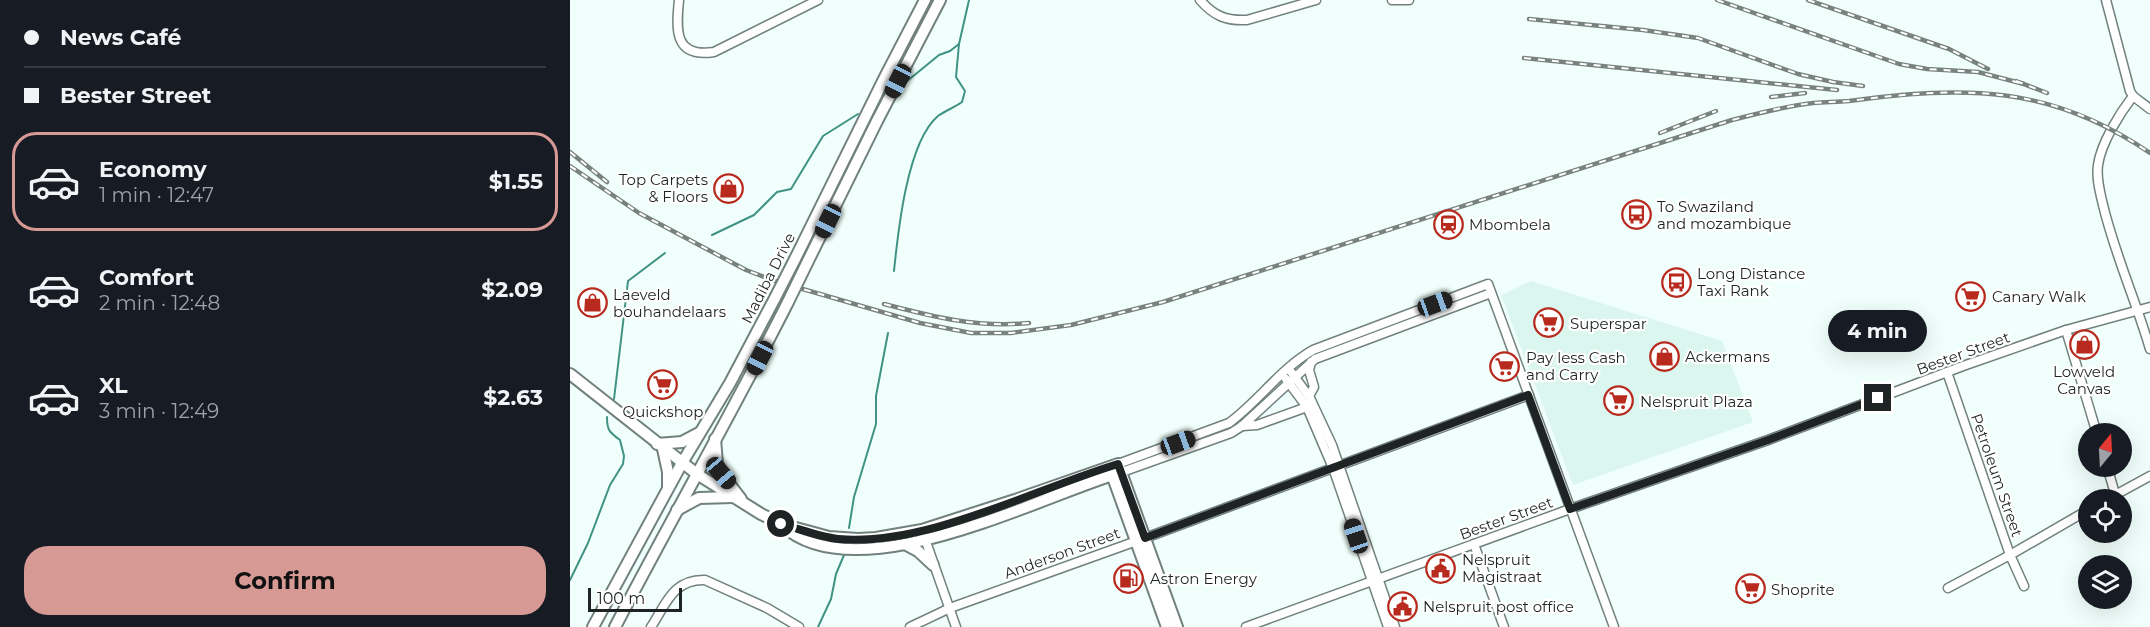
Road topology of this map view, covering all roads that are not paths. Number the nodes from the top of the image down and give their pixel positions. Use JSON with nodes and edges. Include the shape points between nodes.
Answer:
{"nodes":[{"id":1,"x":679,"y":0,"type":"edge"},
{"id":2,"x":818,"y":0,"type":"edge"},
{"id":3,"x":917,"y":0,"type":"edge"},
{"id":4,"x":925,"y":0,"type":"edge"},
{"id":5,"x":940,"y":0,"type":"edge"},
{"id":6,"x":1200,"y":0,"type":"edge"},
{"id":7,"x":1316,"y":0,"type":"edge"},
{"id":8,"x":1392,"y":0,"type":"edge"},
{"id":9,"x":1409,"y":0,"type":"edge"},
{"id":10,"x":2106,"y":0,"type":"edge"},
{"id":11,"x":885,"y":76,"type":"junction"},
{"id":12,"x":2133,"y":96,"type":"junction"},
{"id":13,"x":2150,"y":109,"type":"edge"},
{"id":14,"x":1490,"y":289,"type":"junction"},
{"id":15,"x":2150,"y":307,"type":"edge"},
{"id":16,"x":2139,"y":310,"type":"junction"},
{"id":17,"x":2066,"y":330,"type":"junction"},
{"id":18,"x":2150,"y":349,"type":"edge"},
{"id":19,"x":1311,"y":362,"type":"junction"},
{"id":20,"x":1285,"y":370,"type":"junction"},
{"id":21,"x":1947,"y":372,"type":"junction"},
{"id":22,"x":570,"y":374,"type":"edge"},
{"id":23,"x":1292,"y":380,"type":"junction"},
{"id":24,"x":1528,"y":395,"type":"junction"},
{"id":25,"x":1309,"y":396,"type":"junction"},
{"id":26,"x":1307,"y":407,"type":"junction"},
{"id":27,"x":2094,"y":423,"type":"edge"},
{"id":28,"x":1242,"y":426,"type":"junction"},
{"id":29,"x":701,"y":431,"type":"junction"},
{"id":30,"x":715,"y":439,"type":"junction"},
{"id":31,"x":660,"y":447,"type":"junction"},
{"id":32,"x":682,"y":463,"type":"junction"},
{"id":33,"x":1337,"y":467,"type":"junction"},
{"id":34,"x":1115,"y":469,"type":"junction"},
{"id":35,"x":697,"y":474,"type":"junction"},
{"id":36,"x":2150,"y":476,"type":"edge"},
{"id":37,"x":668,"y":489,"type":"junction"},
{"id":38,"x":2125,"y":489,"type":"edge"},
{"id":39,"x":738,"y":499,"type":"junction"},
{"id":40,"x":1570,"y":509,"type":"junction"},
{"id":41,"x":677,"y":510,"type":"junction"},
{"id":42,"x":2078,"y":516,"type":"edge"},
{"id":43,"x":781,"y":524,"type":"junction"},
{"id":44,"x":923,"y":535,"type":"junction"},
{"id":45,"x":1140,"y":540,"type":"junction"},
{"id":46,"x":905,"y":544,"type":"junction"},
{"id":47,"x":1474,"y":544,"type":"junction"},
{"id":48,"x":2010,"y":555,"type":"junction"},
{"id":49,"x":933,"y":565,"type":"junction"},
{"id":50,"x":1374,"y":580,"type":"junction"},
{"id":51,"x":2024,"y":586,"type":"dead end"},
{"id":52,"x":1948,"y":588,"type":"dead end"},
{"id":53,"x":950,"y":608,"type":"junction"},
{"id":54,"x":785,"y":623,"type":"edge"},
{"id":55,"x":593,"y":627,"type":"edge"},
{"id":56,"x":615,"y":627,"type":"edge"},
{"id":57,"x":651,"y":627,"type":"edge"},
{"id":58,"x":799,"y":627,"type":"edge"},
{"id":59,"x":910,"y":627,"type":"edge"},
{"id":60,"x":957,"y":627,"type":"edge"},
{"id":61,"x":1167,"y":627,"type":"edge"},
{"id":62,"x":1177,"y":627,"type":"edge"},
{"id":63,"x":1246,"y":627,"type":"edge"},
{"id":64,"x":1388,"y":627,"type":"edge"},
{"id":65,"x":1395,"y":627,"type":"edge"},
{"id":66,"x":1504,"y":627,"type":"edge"},
{"id":67,"x":1614,"y":627,"type":"edge"}],
"edges":[{"from":1,"to":2,"type":"street","via":[[678,34],[683,45],[703,54]]},
{"from":3,"to":11,"type":"main road"},
{"from":4,"to":11,"type":"main road","name":"Madiba Drive"},
{"from":5,"to":30,"type":"main road","name":"Madiba Drive","bridge":true,"via":[[741,395]]},
{"from":6,"to":7,"type":"street","via":[[1216,16],[1235,21]]},
{"from":8,"to":9,"type":"street"},
{"from":10,"to":12,"type":"street"},
{"from":11,"to":29,"type":"main road","name":"Madiba Drive","bridge":true,"via":[[776,298]]},
{"from":12,"to":13,"type":"street"},
{"from":12,"to":16,"type":"street","via":[[2106,142],[2097,169],[2112,237]]},
{"from":14,"to":19,"type":"street"},
{"from":14,"to":20,"type":"street","via":[[1313,350]]},
{"from":14,"to":24,"type":"street"},
{"from":15,"to":16,"type":"street","name":"Bester Street"},
{"from":16,"to":17,"type":"street","name":"Bester Street"},
{"from":16,"to":18,"type":"street"},
{"from":17,"to":21,"type":"street","name":"Bester Street"},
{"from":17,"to":27,"type":"street"},
{"from":19,"to":23,"type":"street"},
{"from":19,"to":25,"type":"street","via":[[1314,387]]},
{"from":20,"to":23,"type":"street"},
{"from":20,"to":34,"type":"street","via":[[1228,423]]},
{"from":21,"to":40,"type":"street","name":"Bester Street"},
{"from":21,"to":48,"type":"street","name":"Petroleum Street"},
{"from":22,"to":31,"type":"main road"},
{"from":23,"to":25,"type":"street"},
{"from":23,"to":26,"type":"street"},
{"from":23,"to":28,"type":"street"},
{"from":24,"to":33,"type":"street","name":"Anderson Street"},
{"from":24,"to":40,"type":"street"},
{"from":25,"to":33,"type":"street"},
{"from":26,"to":28,"type":"street","via":[[1257,425]]},
{"from":26,"to":33,"type":"street"},
{"from":28,"to":34,"type":"street"},
{"from":29,"to":31,"type":"main road","via":[[682,442]]},
{"from":29,"to":32,"type":"main road","name":"Madiba Drive"},
{"from":30,"to":35,"type":"main road","name":"Madiba Drive"},
{"from":30,"to":39,"type":"main road","via":[[717,464]]},
{"from":31,"to":32,"type":"main road"},
{"from":31,"to":37,"type":"main road","via":[[668,472]]},
{"from":32,"to":35,"type":"main road"},
{"from":32,"to":37,"type":"main road","name":"Madiba Drive"},
{"from":33,"to":45,"type":"street","name":"Anderson Street"},
{"from":33,"to":50,"type":"street"},
{"from":34,"to":44,"type":"main road"},
{"from":34,"to":45,"type":"main road"},
{"from":35,"to":39,"type":"main road"},
{"from":35,"to":41,"type":"main road","name":"Madiba Drive"},
{"from":36,"to":38,"type":"street"},
{"from":37,"to":55,"type":"main road","name":"Madiba Drive"},
{"from":39,"to":41,"type":"main road","via":[[699,498]]},
{"from":39,"to":43,"type":"main road"},
{"from":40,"to":47,"type":"street","name":"Bester Street"},
{"from":40,"to":67,"type":"street"},
{"from":41,"to":56,"type":"main road","name":"Madiba Drive"},
{"from":42,"to":48,"type":"street"},
{"from":43,"to":44,"type":"main road","via":[[839,539]]},
{"from":43,"to":46,"type":"main road","via":[[800,538],[839,548]]},
{"from":44,"to":46,"type":"main road"},
{"from":44,"to":49,"type":"street"},
{"from":45,"to":53,"type":"street","name":"Anderson Street"},
{"from":45,"to":61,"type":"main road"},
{"from":45,"to":62,"type":"main road"},
{"from":46,"to":49,"type":"main road"},
{"from":47,"to":50,"type":"street","name":"Bester Street"},
{"from":47,"to":66,"type":"street"},
{"from":48,"to":51,"type":"street","name":"Petroleum Street"},
{"from":48,"to":52,"type":"street"},
{"from":49,"to":53,"type":"street"},
{"from":50,"to":63,"type":"street","name":"Bester Street"},
{"from":50,"to":64,"type":"street"},
{"from":50,"to":65,"type":"street"},
{"from":53,"to":59,"type":"street","name":"Anderson Street"},
{"from":53,"to":60,"type":"street"},
{"from":54,"to":57,"type":"street","via":[[705,580],[695,580],[674,591]]},
{"from":54,"to":58,"type":"street"}]}
